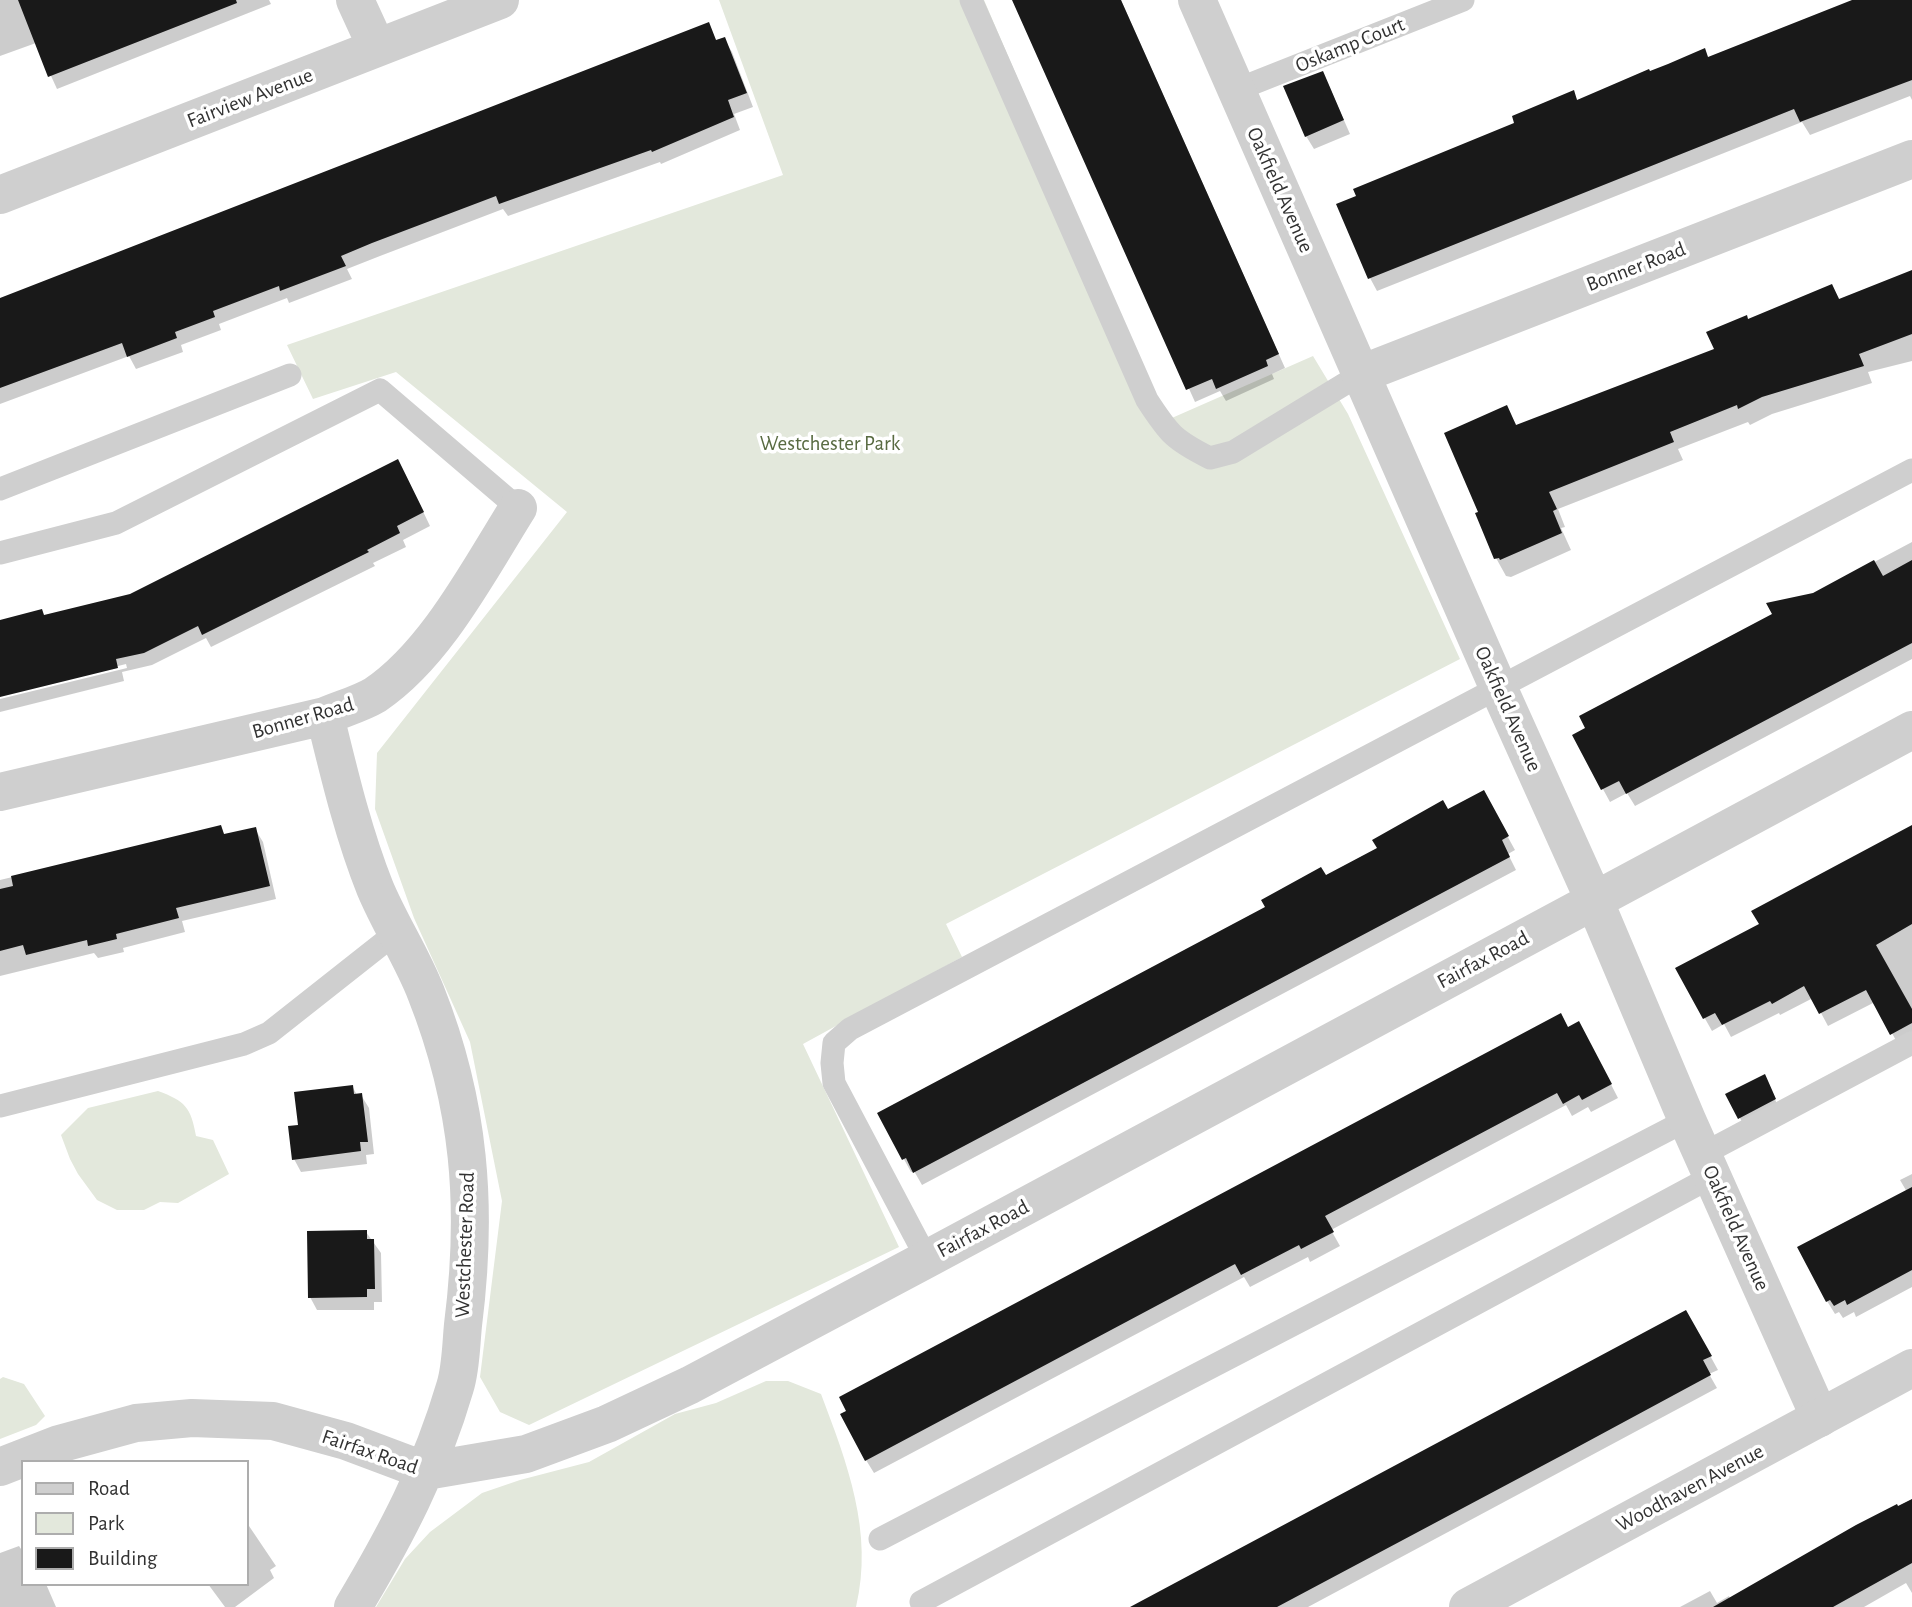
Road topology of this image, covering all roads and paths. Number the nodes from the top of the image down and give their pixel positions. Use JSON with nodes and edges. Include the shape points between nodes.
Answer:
{"nodes":[{"id":1,"x":355,"y":0,"type":"edge"},
{"id":2,"x":500,"y":0,"type":"edge"},
{"id":3,"x":971,"y":0,"type":"edge"},
{"id":4,"x":1197,"y":0,"type":"edge"},
{"id":5,"x":1463,"y":0,"type":"edge"},
{"id":6,"x":377,"y":48,"type":"junction"},
{"id":7,"x":1236,"y":90,"type":"junction"},
{"id":8,"x":1912,"y":159,"type":"edge"},
{"id":9,"x":0,"y":195,"type":"edge"},
{"id":10,"x":1361,"y":374,"type":"junction"},
{"id":11,"x":290,"y":375,"type":"dead end"},
{"id":12,"x":1912,"y":470,"type":"edge"},
{"id":13,"x":0,"y":489,"type":"edge"},
{"id":14,"x":518,"y":508,"type":"joint"},
{"id":15,"x":0,"y":552,"type":"edge"},
{"id":16,"x":1498,"y":687,"type":"junction"},
{"id":17,"x":325,"y":716,"type":"junction"},
{"id":18,"x":1912,"y":730,"type":"edge"},
{"id":19,"x":0,"y":792,"type":"edge"},
{"id":20,"x":1594,"y":900,"type":"junction"},
{"id":21,"x":397,"y":932,"type":"junction"},
{"id":22,"x":1912,"y":1043,"type":"edge"},
{"id":23,"x":0,"y":1106,"type":"edge"},
{"id":24,"x":1687,"y":1120,"type":"junction"},
{"id":25,"x":1708,"y":1165,"type":"junction"},
{"id":26,"x":927,"y":1259,"type":"junction"},
{"id":27,"x":1912,"y":1368,"type":"edge"},
{"id":28,"x":1819,"y":1418,"type":"junction"},
{"id":29,"x":0,"y":1467,"type":"edge"},
{"id":30,"x":426,"y":1471,"type":"junction"},
{"id":31,"x":880,"y":1539,"type":"dead end"},
{"id":32,"x":921,"y":1602,"type":"dead end"},
{"id":33,"x":353,"y":1607,"type":"edge"},
{"id":34,"x":1468,"y":1607,"type":"edge"}],
"edges":[{"from":1,"to":6,"type":"street"},
{"from":2,"to":6,"type":"street","name":"Fairview Avenue"},
{"from":3,"to":10,"type":"lane","via":[[1147,400],[1166,430],[1210,458],[1233,452]]},
{"from":4,"to":7,"type":"street","name":"Oakfield Avenue"},
{"from":5,"to":7,"type":"lane","name":"Oskamp Court"},
{"from":6,"to":9,"type":"street","name":"Fairview Avenue"},
{"from":7,"to":10,"type":"street","name":"Oakfield Avenue"},
{"from":8,"to":10,"type":"street","name":"Bonner Road"},
{"from":10,"to":16,"type":"street","name":"Oakfield Avenue"},
{"from":11,"to":13,"type":"lane"},
{"from":12,"to":16,"type":"lane"},
{"from":14,"to":15,"type":"lane","via":[[380,390],[116,523]]},
{"from":14,"to":17,"type":"street","name":"Bonner Road","via":[[435,637],[412,662],[373,696]]},
{"from":16,"to":20,"type":"street","name":"Oakfield Avenue"},
{"from":16,"to":26,"type":"lane","via":[[850,1029],[834,1044],[834,1083]]},
{"from":17,"to":19,"type":"street","name":"Bonner Road"},
{"from":17,"to":21,"type":"street","name":"Westchester Road","via":[[375,888]]},
{"from":18,"to":20,"type":"street","name":"Fairfax Road"},
{"from":20,"to":24,"type":"street","name":"Oakfield Avenue"},
{"from":20,"to":26,"type":"street","name":"Fairfax Road"},
{"from":21,"to":23,"type":"lane","via":[[269,1033],[232,1047]]},
{"from":21,"to":30,"type":"street","name":"Westchester Road","via":[[446,1053],[465,1128],[471,1198],[468,1290],[456,1385]]},
{"from":22,"to":25,"type":"lane"},
{"from":24,"to":25,"type":"street","name":"Oakfield Avenue"},
{"from":24,"to":31,"type":"lane"},
{"from":25,"to":28,"type":"street","name":"Oakfield Avenue"},
{"from":25,"to":32,"type":"lane"},
{"from":26,"to":30,"type":"street","name":"Fairfax Road","via":[[702,1379],[607,1424],[526,1454]]},
{"from":27,"to":28,"type":"street","name":"Woodhaven Avenue"},
{"from":28,"to":34,"type":"street","name":"Woodhaven Avenue"},
{"from":29,"to":30,"type":"street","name":"Fairfax Road","via":[[59,1444],[136,1423],[195,1418],[273,1421],[346,1441]]},
{"from":30,"to":33,"type":"street","name":"Westchester Road","via":[[396,1536]]}]}
